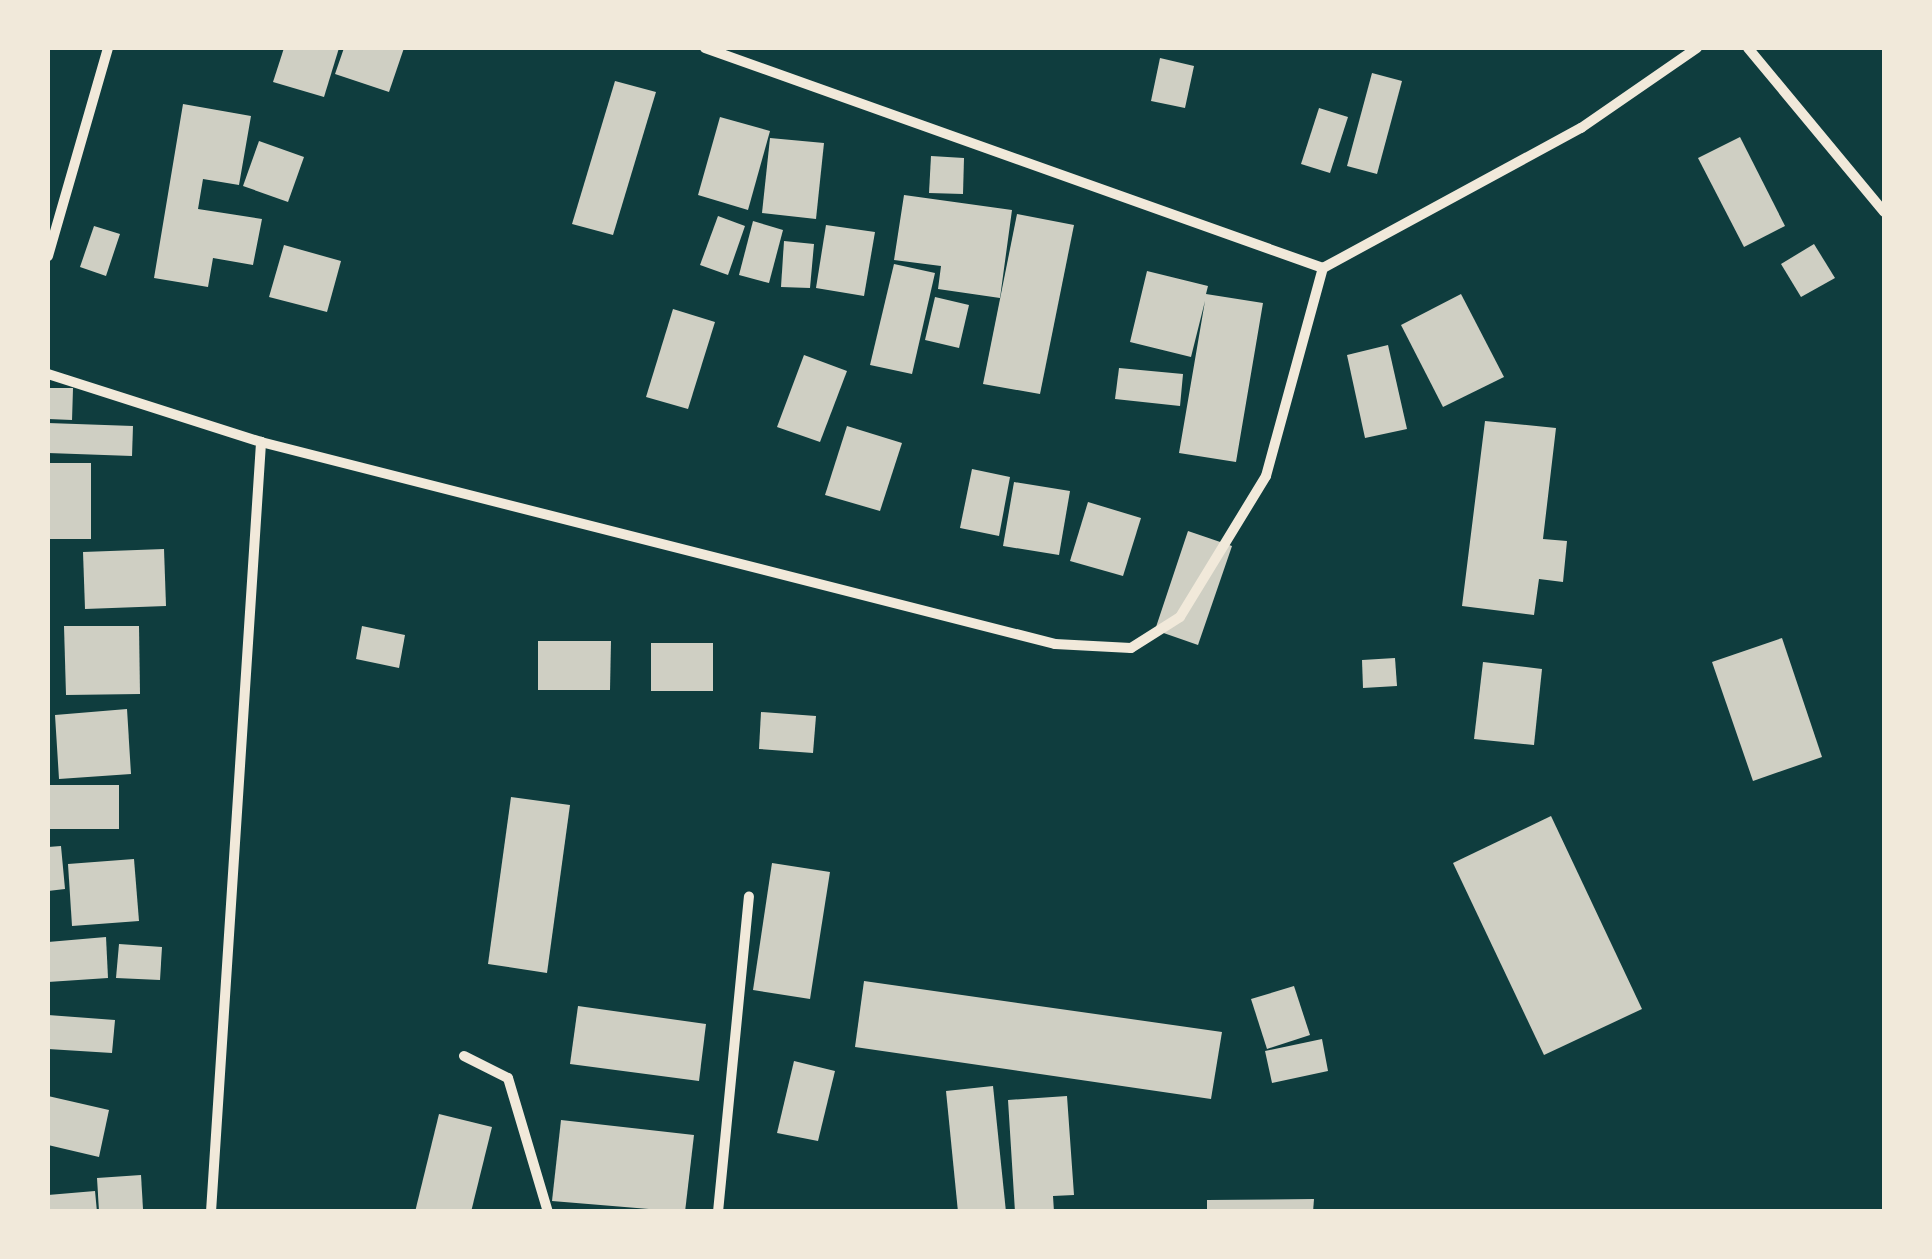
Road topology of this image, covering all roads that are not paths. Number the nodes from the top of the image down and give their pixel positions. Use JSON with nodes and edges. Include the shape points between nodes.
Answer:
{"nodes":[{"id":1,"x":108,"y":48,"type":"edge"},
{"id":2,"x":705,"y":48,"type":"edge"},
{"id":3,"x":1697,"y":48,"type":"edge"},
{"id":4,"x":1748,"y":48,"type":"edge"},
{"id":5,"x":1884,"y":212,"type":"edge"},
{"id":6,"x":48,"y":256,"type":"edge"},
{"id":7,"x":1323,"y":268,"type":"junction"},
{"id":8,"x":48,"y":374,"type":"edge"},
{"id":9,"x":261,"y":442,"type":"junction"},
{"id":10,"x":749,"y":898,"type":"dead end"},
{"id":11,"x":464,"y":1056,"type":"dead end"},
{"id":12,"x":211,"y":1212,"type":"edge"},
{"id":13,"x":548,"y":1212,"type":"edge"},
{"id":14,"x":718,"y":1212,"type":"edge"}],
"edges":[{"from":1,"to":6,"type":"street"},
{"from":2,"to":7,"type":"street"},
{"from":3,"to":7,"type":"street","via":[[1581,128]]},
{"from":4,"to":5,"type":"street"},
{"from":7,"to":9,"type":"street","via":[[1266,476],[1180,617],[1131,648],[1054,644]]},
{"from":8,"to":9,"type":"street"},
{"from":9,"to":12,"type":"street"},
{"from":10,"to":14,"type":"street"},
{"from":11,"to":13,"type":"street","via":[[508,1078]]}]}
